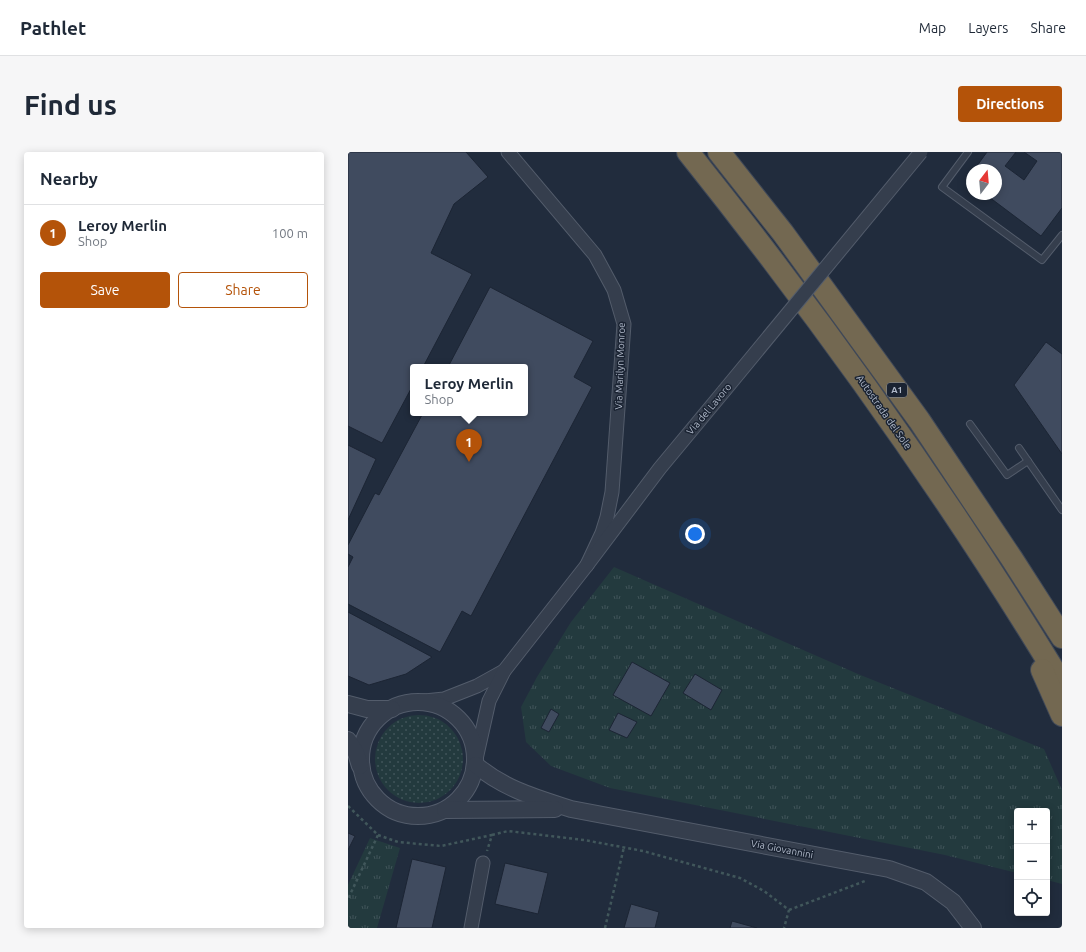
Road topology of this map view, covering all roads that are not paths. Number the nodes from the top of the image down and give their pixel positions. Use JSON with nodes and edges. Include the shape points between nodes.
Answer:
{"nodes":[{"id":1,"x":508,"y":152,"type":"edge"},
{"id":2,"x":688,"y":152,"type":"edge"},
{"id":3,"x":719,"y":152,"type":"edge"},
{"id":4,"x":921,"y":152,"type":"edge"},
{"id":5,"x":968,"y":152,"type":"edge"},
{"id":6,"x":1062,"y":235,"type":"edge"},
{"id":7,"x":970,"y":424,"type":"dead end"},
{"id":8,"x":1019,"y":448,"type":"dead end"},
{"id":9,"x":1028,"y":461,"type":"junction"},
{"id":10,"x":1062,"y":510,"type":"edge"},
{"id":11,"x":586,"y":565,"type":"junction"},
{"id":12,"x":1013,"y":604,"type":"junction"},
{"id":13,"x":1062,"y":637,"type":"edge"},
{"id":14,"x":504,"y":671,"type":"junction"},
{"id":15,"x":1062,"y":684,"type":"edge"},
{"id":16,"x":416,"y":702,"type":"junction"},
{"id":17,"x":348,"y":704,"type":"edge"},
{"id":18,"x":392,"y":709,"type":"junction"},
{"id":19,"x":1062,"y":715,"type":"edge"},
{"id":20,"x":348,"y":740,"type":"edge"},
{"id":21,"x":476,"y":762,"type":"junction"},
{"id":22,"x":365,"y":778,"type":"junction"},
{"id":23,"x":571,"y":809,"type":"junction"},
{"id":24,"x":445,"y":810,"type":"junction"},
{"id":25,"x":483,"y":863,"type":"road end"},
{"id":26,"x":471,"y":928,"type":"edge"},
{"id":27,"x":973,"y":928,"type":"edge"}],
"edges":[{"from":1,"to":11,"type":"street","name":"Via Marilyn Monroe","via":[[595,255],[614,290],[624,324],[612,492],[602,533]]},
{"from":2,"to":12,"type":"highway","name":"Autostrada del Sole","number":"A1","via":[[822,326],[908,446]]},
{"from":3,"to":13,"type":"highway","number":"A1","via":[[783,233],[919,420]]},
{"from":4,"to":11,"type":"street","name":"Via del Lavoro","bridge":true,"via":[[660,468]]},
{"from":5,"to":6,"type":"lane","via":[[942,187],[1042,260]]},
{"from":7,"to":9,"type":"lane","via":[[1007,475]]},
{"from":8,"to":9,"type":"lane"},
{"from":9,"to":10,"type":"lane"},
{"from":11,"to":14,"type":"street","name":"Via del Lavoro"},
{"from":12,"to":15,"type":"highway","name":"Autostrada del Sole","number":"A1"},
{"from":12,"to":19,"type":"highway"},
{"from":14,"to":16,"type":"street","name":"Via del Lavoro","via":[[477,686],[444,699]]},
{"from":14,"to":21,"type":"street","name":"Via del Lavoro","via":[[489,702]]},
{"from":16,"to":18,"type":"street"},
{"from":16,"to":21,"type":"street","via":[[433,704],[463,723],[472,739]]},
{"from":17,"to":18,"type":"street","via":[[367,709]]},
{"from":18,"to":22,"type":"street","via":[[379,718],[369,731],[363,746],[361,762]]},
{"from":20,"to":22,"type":"street"},
{"from":21,"to":23,"type":"street","name":"Via Giovannini","via":[[487,774],[507,786],[534,798]]},
{"from":21,"to":24,"type":"street","via":[[468,787],[458,800]]},
{"from":22,"to":24,"type":"street","via":[[374,795],[389,808],[407,815],[426,816]]},
{"from":23,"to":24,"type":"street","name":"Via Giovannini"},
{"from":23,"to":27,"type":"street","name":"Via Giovannini","via":[[889,869],[926,882],[953,902]]},
{"from":25,"to":26,"type":"street"}]}
